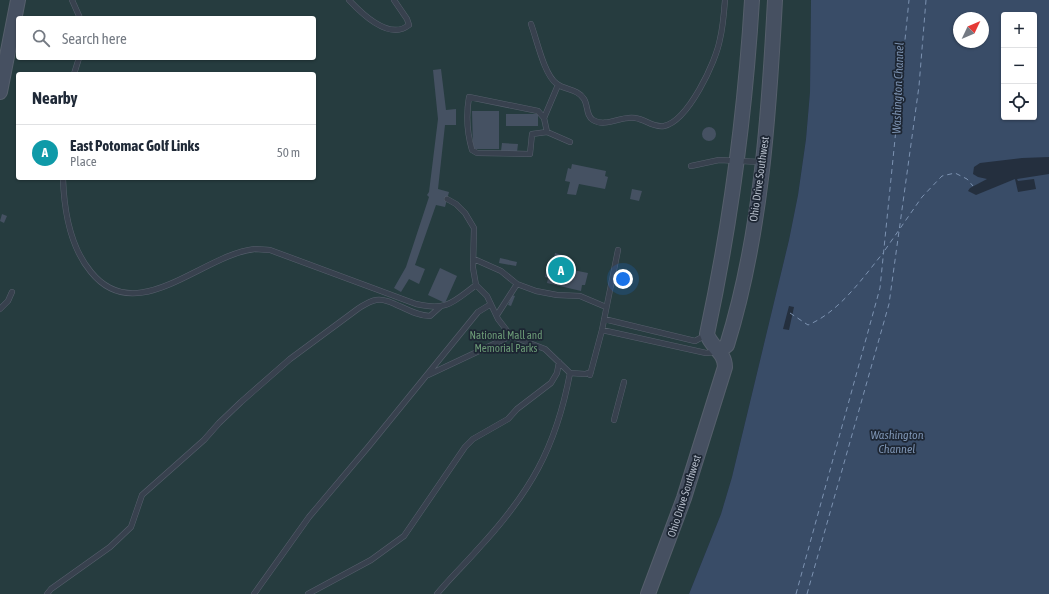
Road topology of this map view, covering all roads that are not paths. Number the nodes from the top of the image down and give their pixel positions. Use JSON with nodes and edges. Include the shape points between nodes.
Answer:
{"nodes":[{"id":1,"x":18,"y":0,"type":"edge"},
{"id":2,"x":72,"y":0,"type":"edge"},
{"id":3,"x":349,"y":0,"type":"edge"},
{"id":4,"x":394,"y":0,"type":"edge"},
{"id":5,"x":725,"y":0,"type":"edge"},
{"id":6,"x":752,"y":0,"type":"edge"},
{"id":7,"x":776,"y":0,"type":"edge"},
{"id":8,"x":79,"y":16,"type":"edge"},
{"id":9,"x":531,"y":24,"type":"dead end"},
{"id":10,"x":78,"y":60,"type":"edge"},
{"id":11,"x":75,"y":72,"type":"edge"},
{"id":12,"x":558,"y":85,"type":"junction"},
{"id":13,"x":0,"y":92,"type":"edge"},
{"id":14,"x":544,"y":118,"type":"junction"},
{"id":15,"x":547,"y":132,"type":"junction"},
{"id":16,"x":570,"y":142,"type":"dead end"},
{"id":17,"x":738,"y":160,"type":"junction"},
{"id":18,"x":762,"y":162,"type":"junction"},
{"id":19,"x":691,"y":166,"type":"dead end"},
{"id":20,"x":63,"y":180,"type":"edge"},
{"id":21,"x":447,"y":199,"type":"dead end"},
{"id":22,"x":618,"y":250,"type":"dead end"},
{"id":23,"x":474,"y":259,"type":"junction"},
{"id":24,"x":476,"y":284,"type":"junction"},
{"id":25,"x":517,"y":284,"type":"junction"},
{"id":26,"x":12,"y":292,"type":"dead end"},
{"id":27,"x":491,"y":304,"type":"junction"},
{"id":28,"x":440,"y":306,"type":"junction"},
{"id":29,"x":606,"y":307,"type":"junction"},
{"id":30,"x":0,"y":309,"type":"edge"},
{"id":31,"x":497,"y":315,"type":"junction"},
{"id":32,"x":604,"y":319,"type":"junction"},
{"id":33,"x":602,"y":330,"type":"junction"},
{"id":34,"x":707,"y":334,"type":"junction"},
{"id":35,"x":511,"y":336,"type":"junction"},
{"id":36,"x":719,"y":351,"type":"junction"},
{"id":37,"x":559,"y":362,"type":"junction"},
{"id":38,"x":570,"y":373,"type":"junction"},
{"id":39,"x":427,"y":375,"type":"junction"},
{"id":40,"x":624,"y":382,"type":"dead end"},
{"id":41,"x":614,"y":420,"type":"dead end"},
{"id":42,"x":47,"y":594,"type":"edge"},
{"id":43,"x":254,"y":594,"type":"edge"},
{"id":44,"x":308,"y":594,"type":"edge"},
{"id":45,"x":437,"y":594,"type":"edge"},
{"id":46,"x":648,"y":594,"type":"edge"}],
"edges":[{"from":1,"to":13,"type":"street"},
{"from":2,"to":8,"type":"lane"},
{"from":3,"to":4,"type":"lane","via":[[362,14],[377,24],[392,30],[405,29],[410,25]]},
{"from":5,"to":12,"type":"lane","via":[[721,39],[715,58],[690,104],[672,123],[663,126],[653,125],[634,117],[604,123],[594,121],[589,116],[583,98],[575,91]]},
{"from":6,"to":17,"type":"street","name":"Ohio Drive Southwest"},
{"from":7,"to":18,"type":"street","name":"Ohio Drive Southwest"},
{"from":9,"to":12,"type":"lane","via":[[549,75]]},
{"from":10,"to":11,"type":"lane"},
{"from":12,"to":14,"type":"lane"},
{"from":14,"to":15,"type":"lane"},
{"from":14,"to":15,"type":"lane","via":[[538,111],[529,108],[469,97],[468,138],[472,150],[477,153],[530,154],[532,134]]},
{"from":15,"to":16,"type":"lane"},
{"from":17,"to":18,"type":"lane"},
{"from":17,"to":19,"type":"lane","via":[[719,160]]},
{"from":17,"to":34,"type":"street","name":"Ohio Drive Southwest","via":[[721,271]]},
{"from":18,"to":36,"type":"street","name":"Ohio Drive Southwest","via":[[738,306],[727,345]]},
{"from":20,"to":28,"type":"lane","via":[[64,201],[72,238],[82,262],[95,278],[110,288],[128,294],[146,293],[242,253],[270,250],[416,304]]},
{"from":21,"to":23,"type":"lane","via":[[465,213],[474,228]]},
{"from":22,"to":29,"type":"lane"},
{"from":23,"to":24,"type":"lane"},
{"from":23,"to":25,"type":"lane","via":[[501,271]]},
{"from":24,"to":27,"type":"lane"},
{"from":24,"to":28,"type":"lane","via":[[447,306]]},
{"from":25,"to":29,"type":"lane","via":[[557,295],[580,296]]},
{"from":25,"to":31,"type":"lane"},
{"from":26,"to":30,"type":"lane"},
{"from":27,"to":31,"type":"lane"},
{"from":27,"to":39,"type":"lane","via":[[478,312]]},
{"from":28,"to":42,"type":"lane","via":[[430,316],[419,316],[377,299],[341,321],[290,359],[142,495],[130,526],[110,547],[57,584]]},
{"from":29,"to":32,"type":"lane"},
{"from":31,"to":35,"type":"lane"},
{"from":32,"to":33,"type":"lane"},
{"from":32,"to":34,"type":"lane","via":[[695,341]]},
{"from":33,"to":36,"type":"lane","via":[[706,353]]},
{"from":33,"to":38,"type":"lane","via":[[591,374]]},
{"from":34,"to":36,"type":"street","name":"Ohio Drive Southwest","via":[[710,342]]},
{"from":35,"to":37,"type":"lane","via":[[546,349]]},
{"from":35,"to":39,"type":"lane"},
{"from":36,"to":46,"type":"street","name":"Ohio Drive Southwest","via":[[725,361],[723,375],[684,498]]},
{"from":37,"to":38,"type":"lane"},
{"from":37,"to":44,"type":"lane","via":[[551,383],[508,419],[473,439],[465,447],[404,536],[372,560]]},
{"from":38,"to":45,"type":"lane","via":[[554,436],[540,468],[515,506]]},
{"from":39,"to":43,"type":"lane","via":[[308,517]]},
{"from":40,"to":41,"type":"lane"}]}
